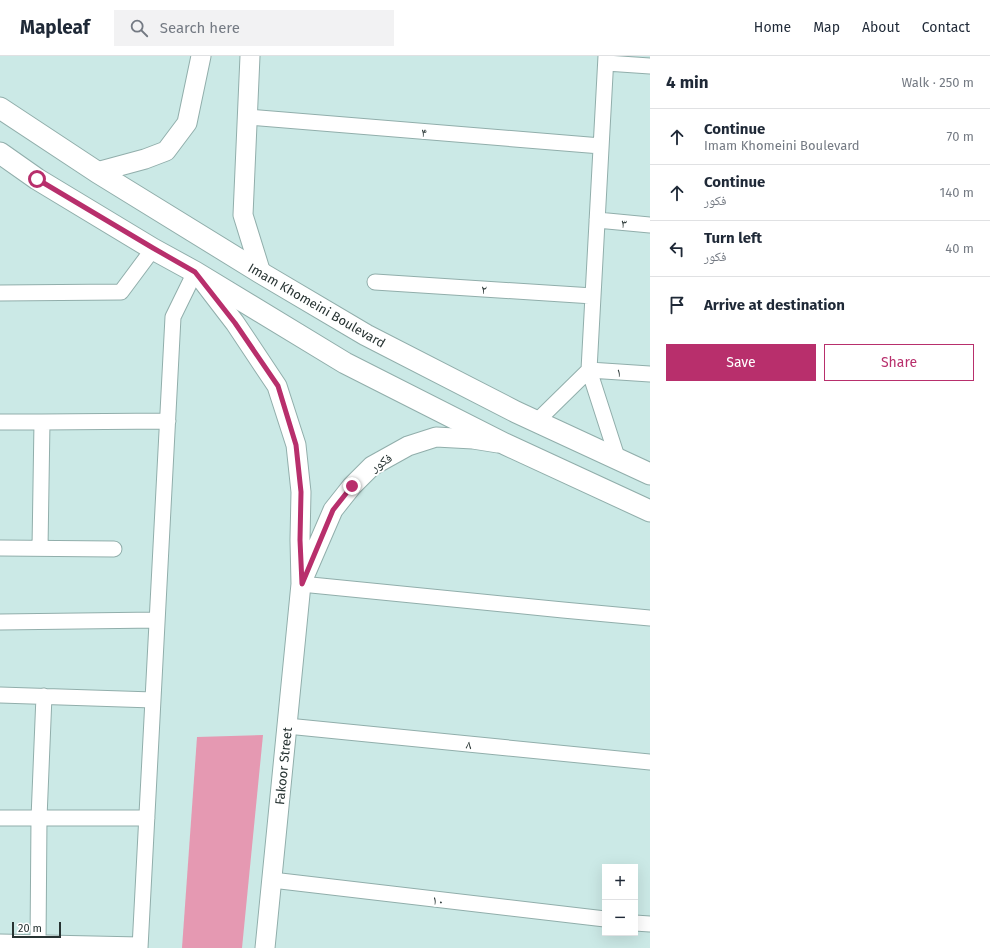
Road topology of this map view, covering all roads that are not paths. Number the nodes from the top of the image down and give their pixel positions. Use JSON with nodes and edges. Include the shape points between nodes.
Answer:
{"nodes":[{"id":1,"x":201,"y":56,"type":"edge"},
{"id":2,"x":250,"y":56,"type":"edge"},
{"id":3,"x":606,"y":60,"type":"edge"},
{"id":4,"x":650,"y":66,"type":"edge"},
{"id":5,"x":0,"y":108,"type":"edge"},
{"id":6,"x":247,"y":117,"type":"junction"},
{"id":7,"x":601,"y":146,"type":"junction"},
{"id":8,"x":0,"y":153,"type":"edge"},
{"id":9,"x":97,"y":172,"type":"junction"},
{"id":10,"x":597,"y":220,"type":"junction"},
{"id":11,"x":650,"y":225,"type":"edge"},
{"id":12,"x":153,"y":248,"type":"junction"},
{"id":13,"x":195,"y":272,"type":"junction"},
{"id":14,"x":261,"y":273,"type":"junction"},
{"id":15,"x":375,"y":282,"type":"dead end"},
{"id":16,"x":0,"y":293,"type":"edge"},
{"id":17,"x":593,"y":296,"type":"junction"},
{"id":18,"x":589,"y":370,"type":"junction"},
{"id":19,"x":650,"y":374,"type":"edge"},
{"id":20,"x":168,"y":421,"type":"junction"},
{"id":21,"x":0,"y":422,"type":"edge"},
{"id":22,"x":42,"y":422,"type":"junction"},
{"id":23,"x":536,"y":422,"type":"junction"},
{"id":24,"x":505,"y":444,"type":"junction"},
{"id":25,"x":618,"y":460,"type":"junction"},
{"id":26,"x":650,"y":474,"type":"edge"},
{"id":27,"x":650,"y":511,"type":"edge"},
{"id":28,"x":0,"y":548,"type":"edge"},
{"id":29,"x":40,"y":548,"type":"junction"},
{"id":30,"x":114,"y":549,"type":"dead end"},
{"id":31,"x":302,"y":584,"type":"junction"},
{"id":32,"x":650,"y":618,"type":"edge"},
{"id":33,"x":157,"y":620,"type":"junction"},
{"id":34,"x":0,"y":622,"type":"edge"},
{"id":35,"x":0,"y":695,"type":"edge"},
{"id":36,"x":44,"y":696,"type":"junction"},
{"id":37,"x":153,"y":700,"type":"junction"},
{"id":38,"x":287,"y":726,"type":"junction"},
{"id":39,"x":650,"y":762,"type":"edge"},
{"id":40,"x":0,"y":818,"type":"edge"},
{"id":41,"x":39,"y":818,"type":"junction"},
{"id":42,"x":147,"y":818,"type":"junction"},
{"id":43,"x":272,"y":880,"type":"junction"},
{"id":44,"x":602,"y":919,"type":"edge"},
{"id":45,"x":638,"y":923,"type":"edge"},
{"id":46,"x":650,"y":924,"type":"edge"},
{"id":47,"x":0,"y":942,"type":"edge"},
{"id":48,"x":38,"y":944,"type":"junction"},
{"id":49,"x":140,"y":946,"type":"edge"},
{"id":50,"x":265,"y":948,"type":"edge"}],
"edges":[{"from":1,"to":9,"type":"street","via":[[186,124],[166,151]]},
{"from":2,"to":6,"type":"street"},
{"from":3,"to":4,"type":"street"},
{"from":3,"to":7,"type":"street"},
{"from":5,"to":9,"type":"main road","name":"Imam Khomeini Boulevard"},
{"from":6,"to":7,"type":"street","name":"۴"},
{"from":6,"to":14,"type":"street","via":[[243,215]]},
{"from":7,"to":10,"type":"street"},
{"from":8,"to":12,"type":"main road","via":[[37,179]]},
{"from":9,"to":14,"type":"main road","name":"Imam Khomeini Boulevard"},
{"from":10,"to":11,"type":"street","name":"۳"},
{"from":10,"to":17,"type":"street"},
{"from":12,"to":13,"type":"main road"},
{"from":12,"to":16,"type":"street","via":[[121,292]]},
{"from":13,"to":20,"type":"street","via":[[173,317]]},
{"from":13,"to":24,"type":"main road","via":[[345,363]]},
{"from":13,"to":31,"type":"street","via":[[235,323],[278,386],[296,445],[301,492]]},
{"from":14,"to":23,"type":"main road","name":"Imam Khomeini Boulevard","via":[[366,335]]},
{"from":15,"to":17,"type":"street","name":"۲"},
{"from":17,"to":18,"type":"street"},
{"from":18,"to":19,"type":"street","name":"۱"},
{"from":18,"to":23,"type":"street"},
{"from":18,"to":25,"type":"street"},
{"from":20,"to":22,"type":"street"},
{"from":20,"to":33,"type":"street"},
{"from":21,"to":22,"type":"street"},
{"from":22,"to":29,"type":"street"},
{"from":23,"to":25,"type":"main road","name":"Imam Khomeini Boulevard"},
{"from":24,"to":27,"type":"main road"},
{"from":24,"to":31,"type":"street","name":"فکور","via":[[436,437],[408,446],[372,466],[333,510]]},
{"from":25,"to":26,"type":"main road","name":"Imam Khomeini Boulevard"},
{"from":28,"to":29,"type":"street"},
{"from":29,"to":30,"type":"street"},
{"from":31,"to":32,"type":"street"},
{"from":31,"to":38,"type":"street","name":"Fakoor Street"},
{"from":33,"to":34,"type":"street"},
{"from":33,"to":37,"type":"street"},
{"from":35,"to":36,"type":"street"},
{"from":36,"to":37,"type":"street"},
{"from":36,"to":41,"type":"street"},
{"from":37,"to":42,"type":"street"},
{"from":38,"to":39,"type":"street","name":"۸"},
{"from":38,"to":43,"type":"street","name":"Fakoor Street"},
{"from":40,"to":41,"type":"street"},
{"from":41,"to":42,"type":"street"},
{"from":41,"to":48,"type":"street"},
{"from":42,"to":49,"type":"street"},
{"from":43,"to":44,"type":"street","name":"۱۰"},
{"from":43,"to":50,"type":"street","name":"Fakoor Street"},
{"from":45,"to":46,"type":"street"},
{"from":47,"to":48,"type":"street"},
{"from":48,"to":49,"type":"street"}]}
